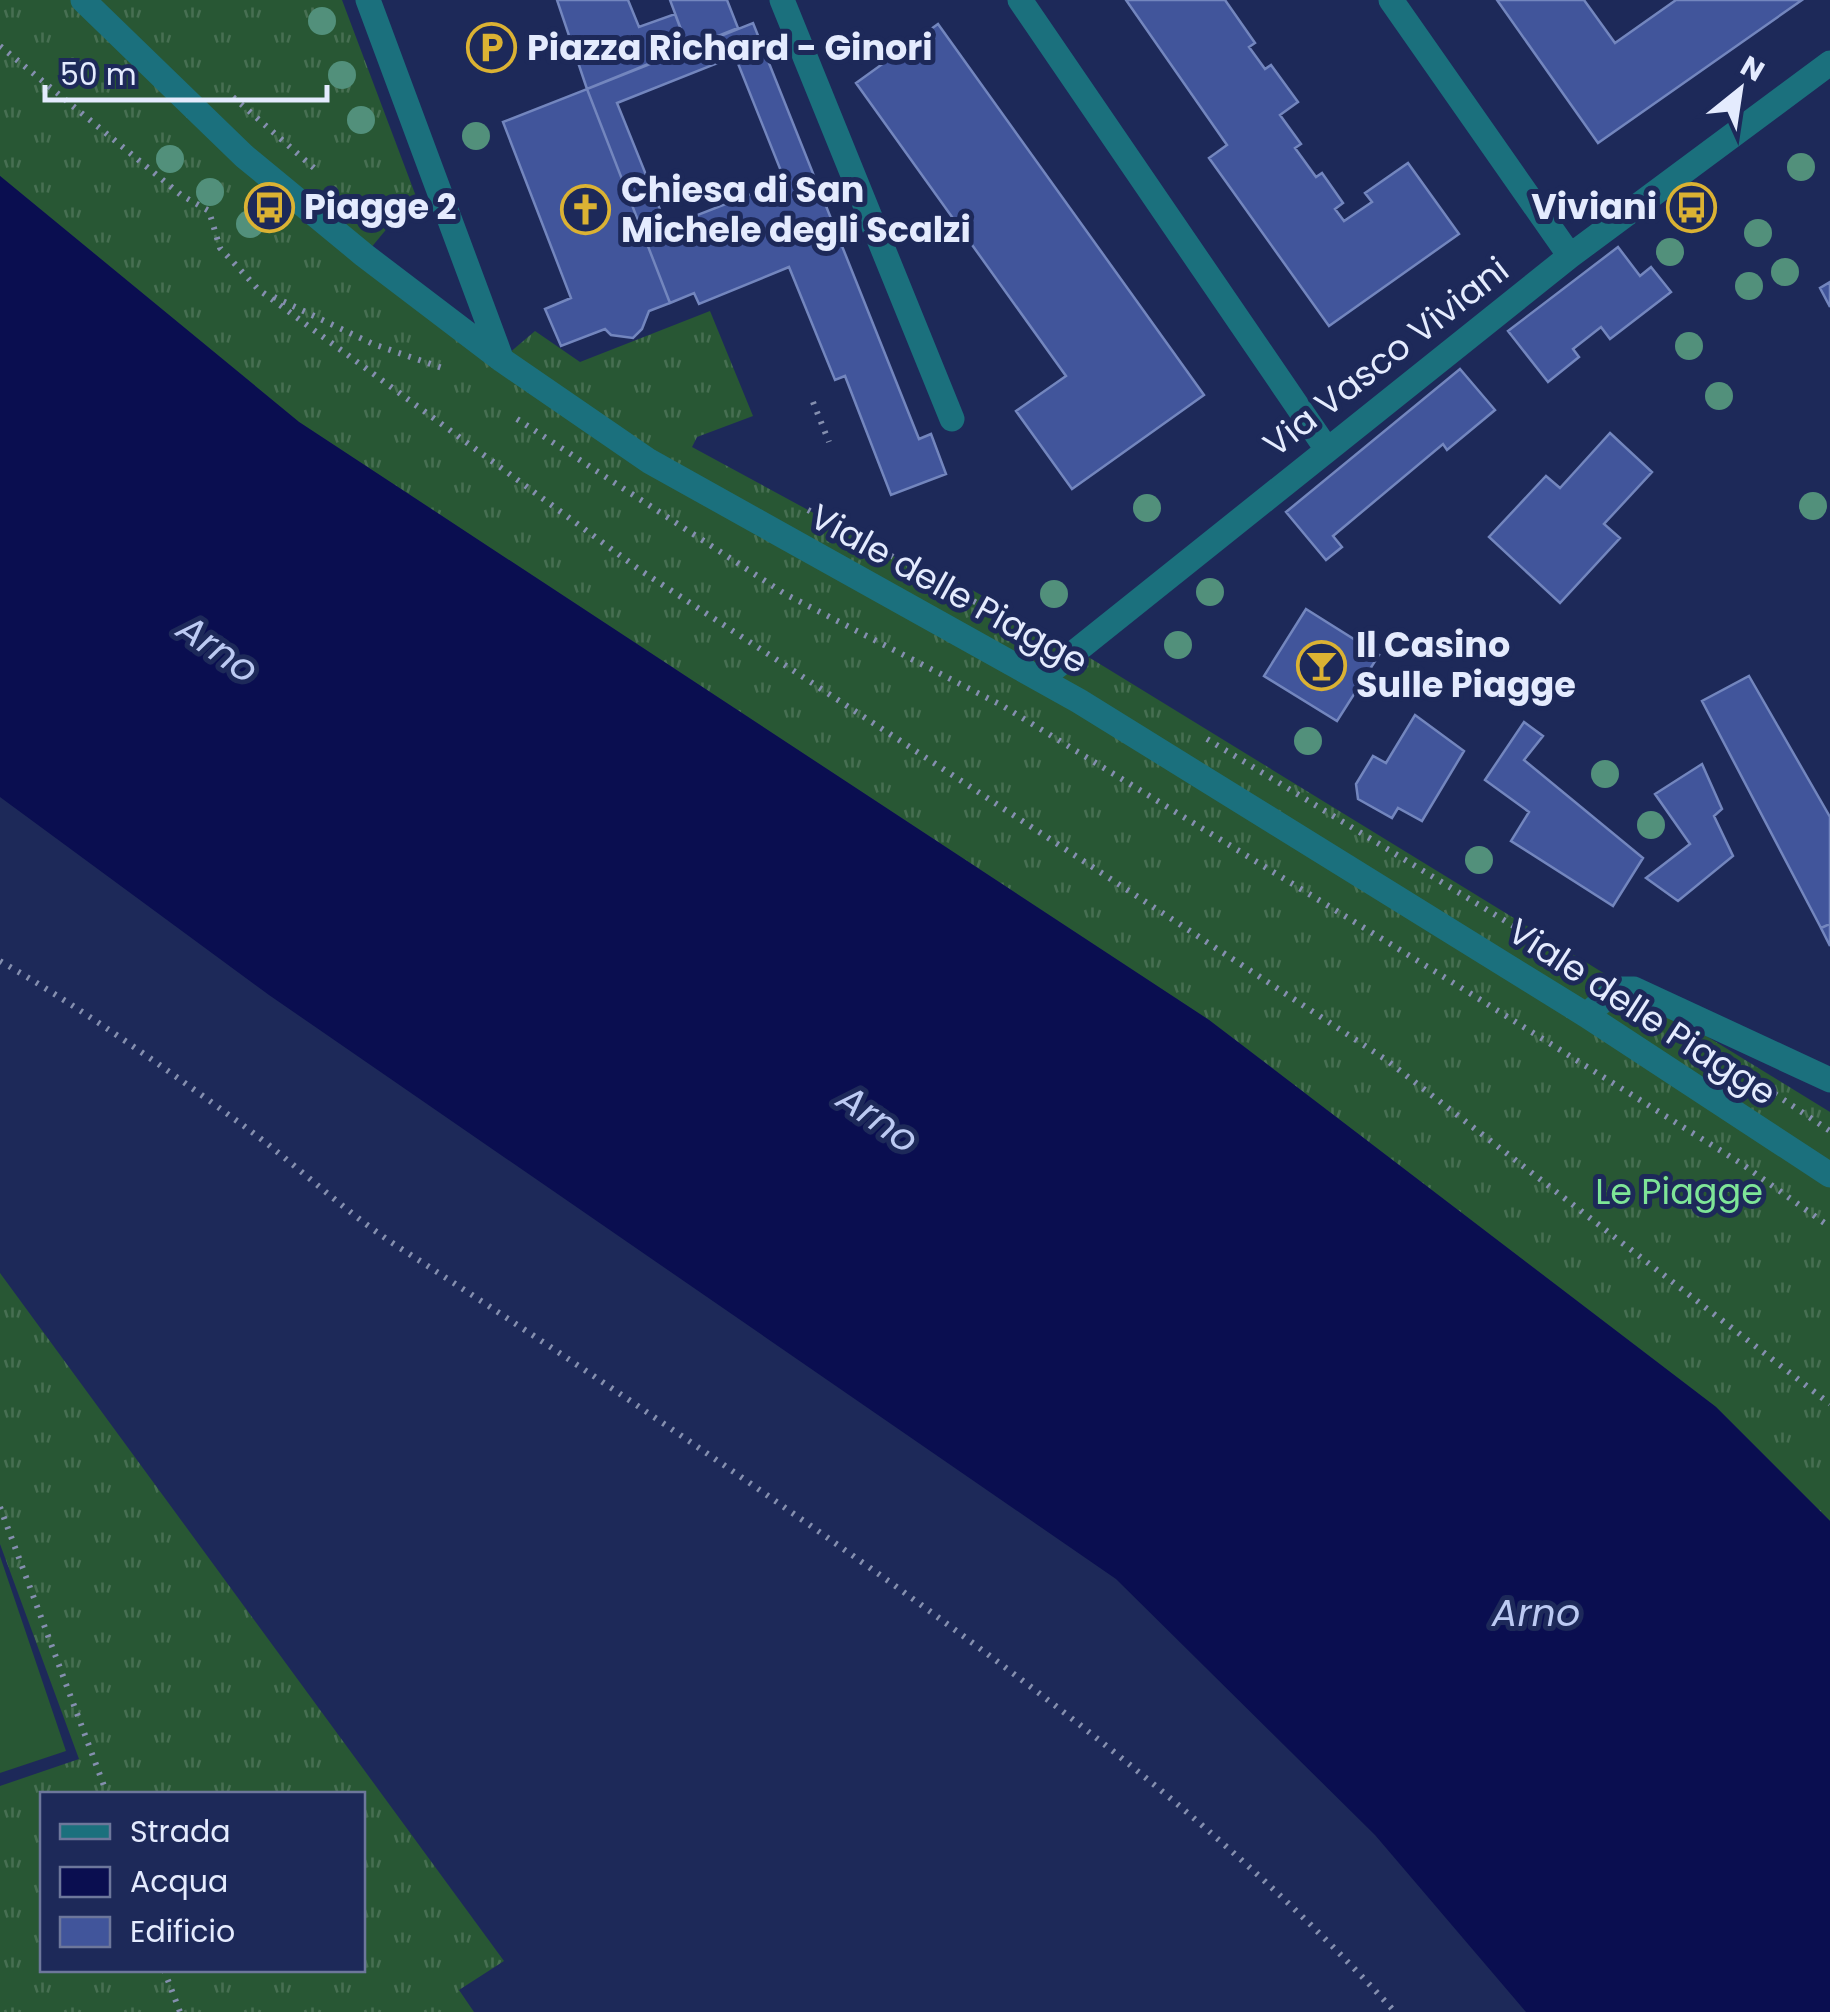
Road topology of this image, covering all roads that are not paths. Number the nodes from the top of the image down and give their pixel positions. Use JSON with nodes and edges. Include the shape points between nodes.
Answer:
{"nodes":[{"id":1,"x":82,"y":0,"type":"edge"},
{"id":2,"x":782,"y":0,"type":"edge"},
{"id":3,"x":1020,"y":0,"type":"edge"},
{"id":4,"x":1391,"y":0,"type":"edge"},
{"id":5,"x":369,"y":4,"type":"edge"},
{"id":6,"x":1830,"y":64,"type":"edge"},
{"id":7,"x":1570,"y":256,"type":"junction"},
{"id":8,"x":502,"y":360,"type":"junction"},
{"id":9,"x":952,"y":420,"type":"dead end"},
{"id":10,"x":1326,"y":448,"type":"junction"},
{"id":11,"x":1041,"y":679,"type":"junction"},
{"id":12,"x":1586,"y":1015,"type":"junction"},
{"id":13,"x":1830,"y":1080,"type":"edge"},
{"id":14,"x":1830,"y":1175,"type":"edge"}],
"edges":[{"from":1,"to":8,"type":"street","name":"Viale delle Piagge","via":[[244,156]]},
{"from":2,"to":9,"type":"street"},
{"from":3,"to":10,"type":"street"},
{"from":4,"to":7,"type":"street"},
{"from":5,"to":8,"type":"street"},
{"from":6,"to":7,"type":"street","name":"Via Vasco Viviani"},
{"from":7,"to":10,"type":"street","name":"Via Vasco Viviani"},
{"from":8,"to":11,"type":"street","name":"Viale delle Piagge","via":[[649,461]]},
{"from":10,"to":11,"type":"street","name":"Via Vasco Viviani"},
{"from":11,"to":12,"type":"street","name":"Viale delle Piagge"},
{"from":12,"to":13,"type":"street","via":[[1617,990],[1634,988]]},
{"from":12,"to":14,"type":"street","name":"Viale delle Piagge"}]}
